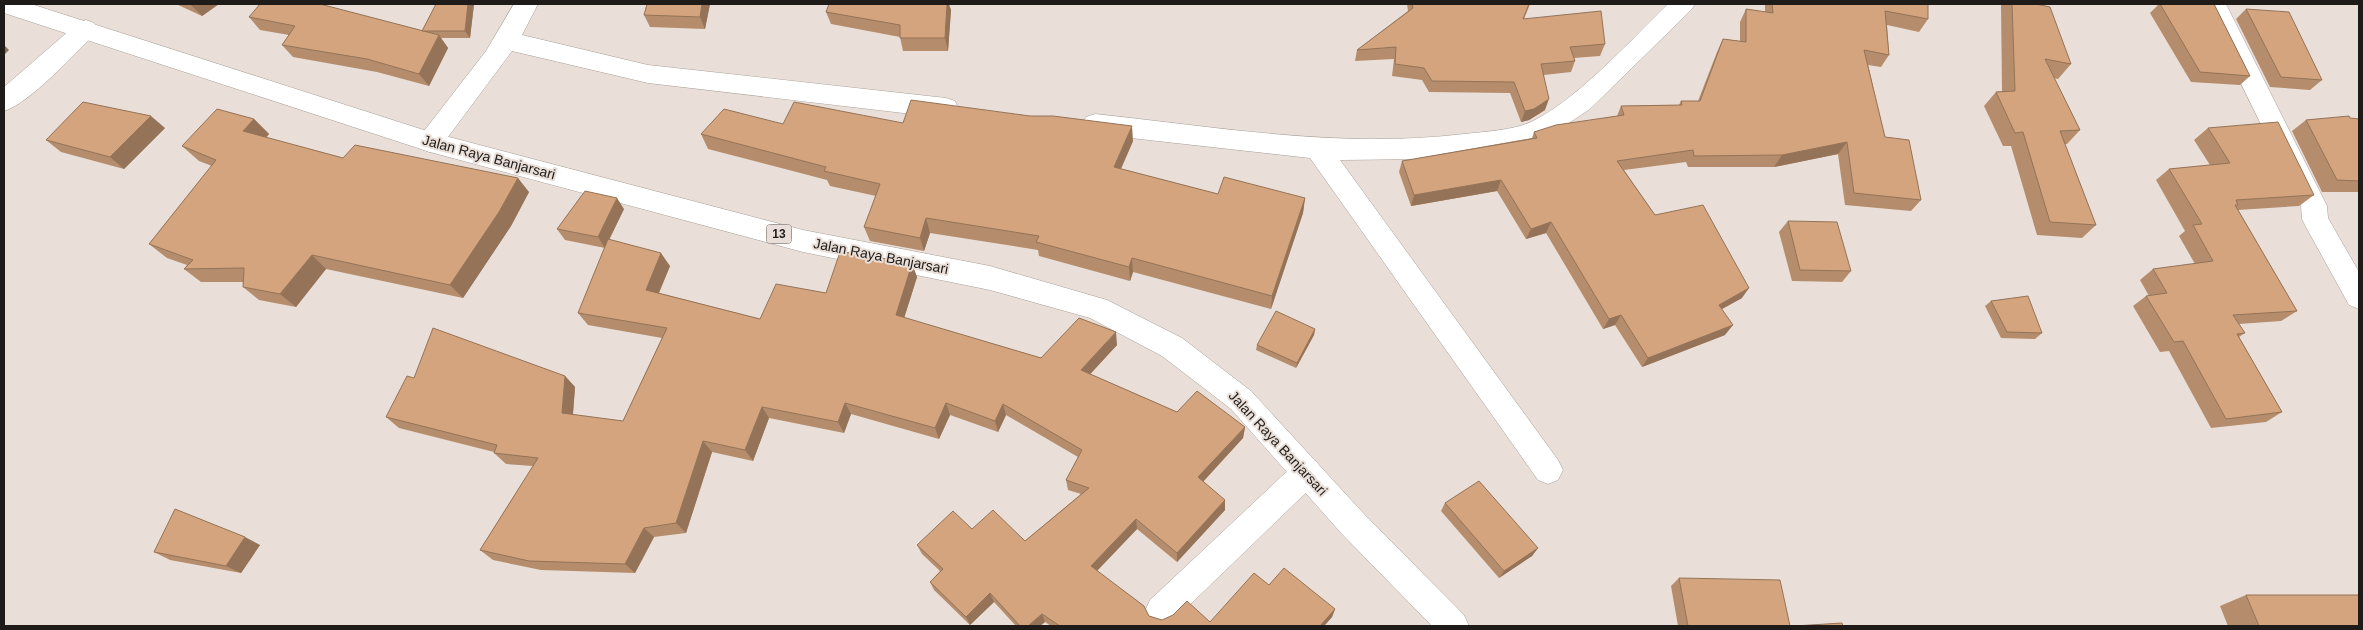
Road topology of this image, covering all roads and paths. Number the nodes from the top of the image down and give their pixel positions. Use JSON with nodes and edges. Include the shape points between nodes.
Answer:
{"nodes":[{"id":1,"x":4,"y":4,"type":"edge"},
{"id":2,"x":526,"y":4,"type":"edge"},
{"id":3,"x":1683,"y":4,"type":"edge"},
{"id":4,"x":2214,"y":4,"type":"edge"},
{"id":5,"x":86,"y":29,"type":"junction"},
{"id":6,"x":506,"y":40,"type":"junction"},
{"id":7,"x":4,"y":101,"type":"edge"},
{"id":8,"x":972,"y":111,"type":"edge"},
{"id":9,"x":1070,"y":121,"type":"edge"},
{"id":10,"x":430,"y":142,"type":"junction"},
{"id":11,"x":1318,"y":148,"type":"junction"},
{"id":12,"x":2359,"y":297,"type":"edge"},
{"id":13,"x":1548,"y":470,"type":"dead end"},
{"id":14,"x":1307,"y":472,"type":"junction"},
{"id":15,"x":1161,"y":612,"type":"dead end"},
{"id":16,"x":1453,"y":626,"type":"edge"}],
"edges":[{"from":1,"to":5,"type":"main road","name":"Jalan Raya Banjarsari","number":"13"},
{"from":2,"to":6,"type":"main road"},
{"from":3,"to":11,"type":"main road","via":[[1581,102],[1538,131],[1491,141],[1426,148],[1361,151]]},
{"from":4,"to":12,"type":"main road","via":[[2314,206],[2315,218]]},
{"from":5,"to":7,"type":"main road"},
{"from":5,"to":10,"type":"main road","name":"Jalan Raya Banjarsari","number":"13"},
{"from":6,"to":8,"type":"main road","via":[[648,74]]},
{"from":6,"to":10,"type":"main road"},
{"from":9,"to":11,"type":"main road"},
{"from":10,"to":14,"type":"main road","name":"Jalan Raya Banjarsari","number":"13","via":[[803,241],[990,278],[1097,308],[1172,347],[1241,400]]},
{"from":11,"to":13,"type":"main road"},
{"from":14,"to":15,"type":"main road"},
{"from":14,"to":16,"type":"main road","name":"Jalan Raya Banjarsari","number":"13"}]}
